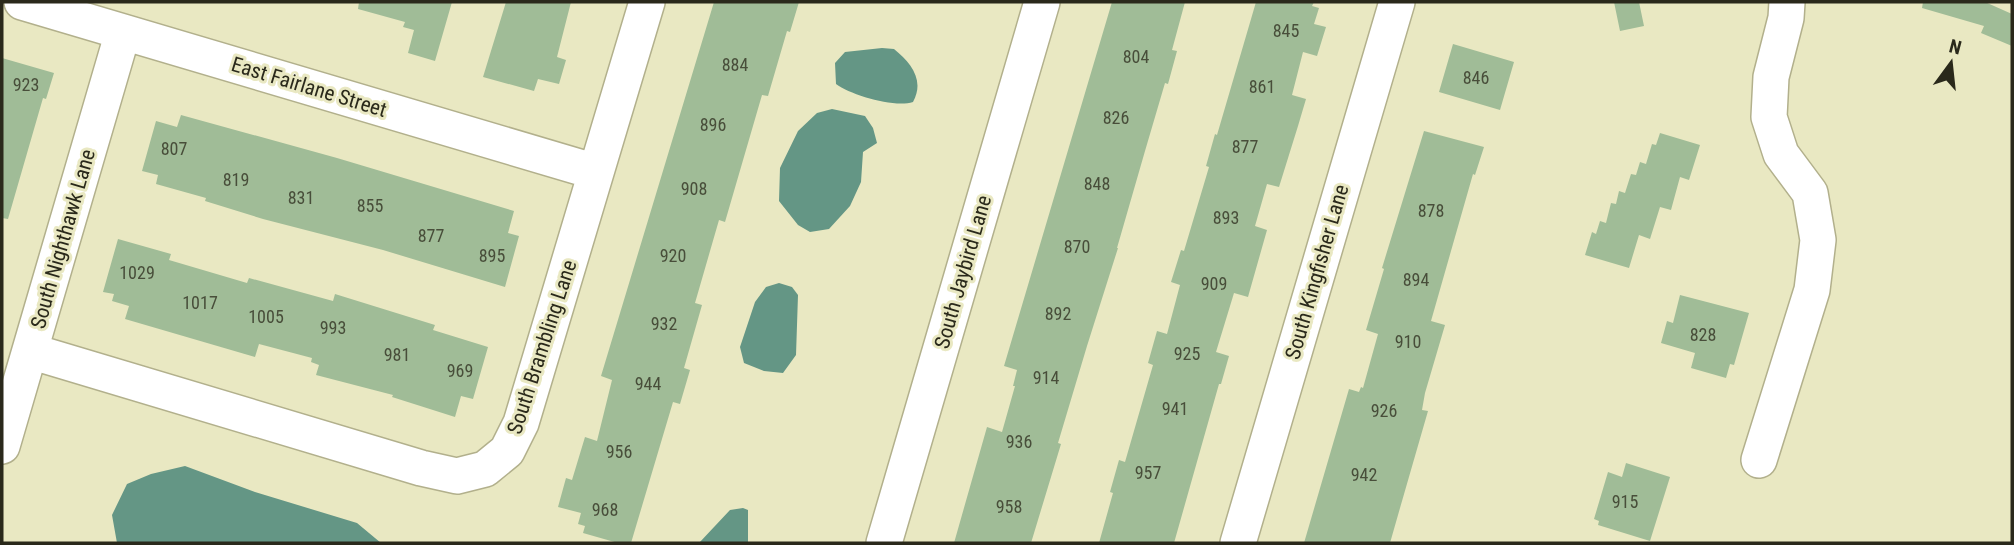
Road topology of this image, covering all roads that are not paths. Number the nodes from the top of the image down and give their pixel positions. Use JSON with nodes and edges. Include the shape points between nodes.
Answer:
{"nodes":[{"id":1,"x":22,"y":2,"type":"edge"},
{"id":2,"x":647,"y":2,"type":"edge"},
{"id":3,"x":1042,"y":2,"type":"edge"},
{"id":4,"x":1396,"y":2,"type":"edge"},
{"id":5,"x":1787,"y":2,"type":"edge"},
{"id":6,"x":124,"y":32,"type":"junction"},
{"id":7,"x":596,"y":172,"type":"junction"},
{"id":8,"x":30,"y":351,"type":"junction"},
{"id":9,"x":2,"y":446,"type":"edge"},
{"id":10,"x":1759,"y":460,"type":"dead end"},
{"id":11,"x":884,"y":543,"type":"edge"},
{"id":12,"x":1238,"y":543,"type":"edge"}],
"edges":[{"from":1,"to":6,"type":"street","name":"East Fairlane Street"},
{"from":2,"to":7,"type":"street","name":"South Brambling Lane"},
{"from":3,"to":11,"type":"street","name":"South Jaybird Lane"},
{"from":4,"to":12,"type":"street","name":"South Kingfisher Lane"},
{"from":5,"to":10,"type":"street","via":[[1771,77],[1769,117],[1781,154],[1810,193],[1818,240],[1812,290]]},
{"from":6,"to":7,"type":"street","name":"East Fairlane Street"},
{"from":6,"to":8,"type":"street","name":"South Nighthawk Lane"},
{"from":7,"to":8,"type":"street","name":"South Brambling Lane","via":[[521,423],[507,452],[485,469],[457,476],[421,468]]},
{"from":8,"to":9,"type":"street","name":"South Nighthawk Lane"}]}
